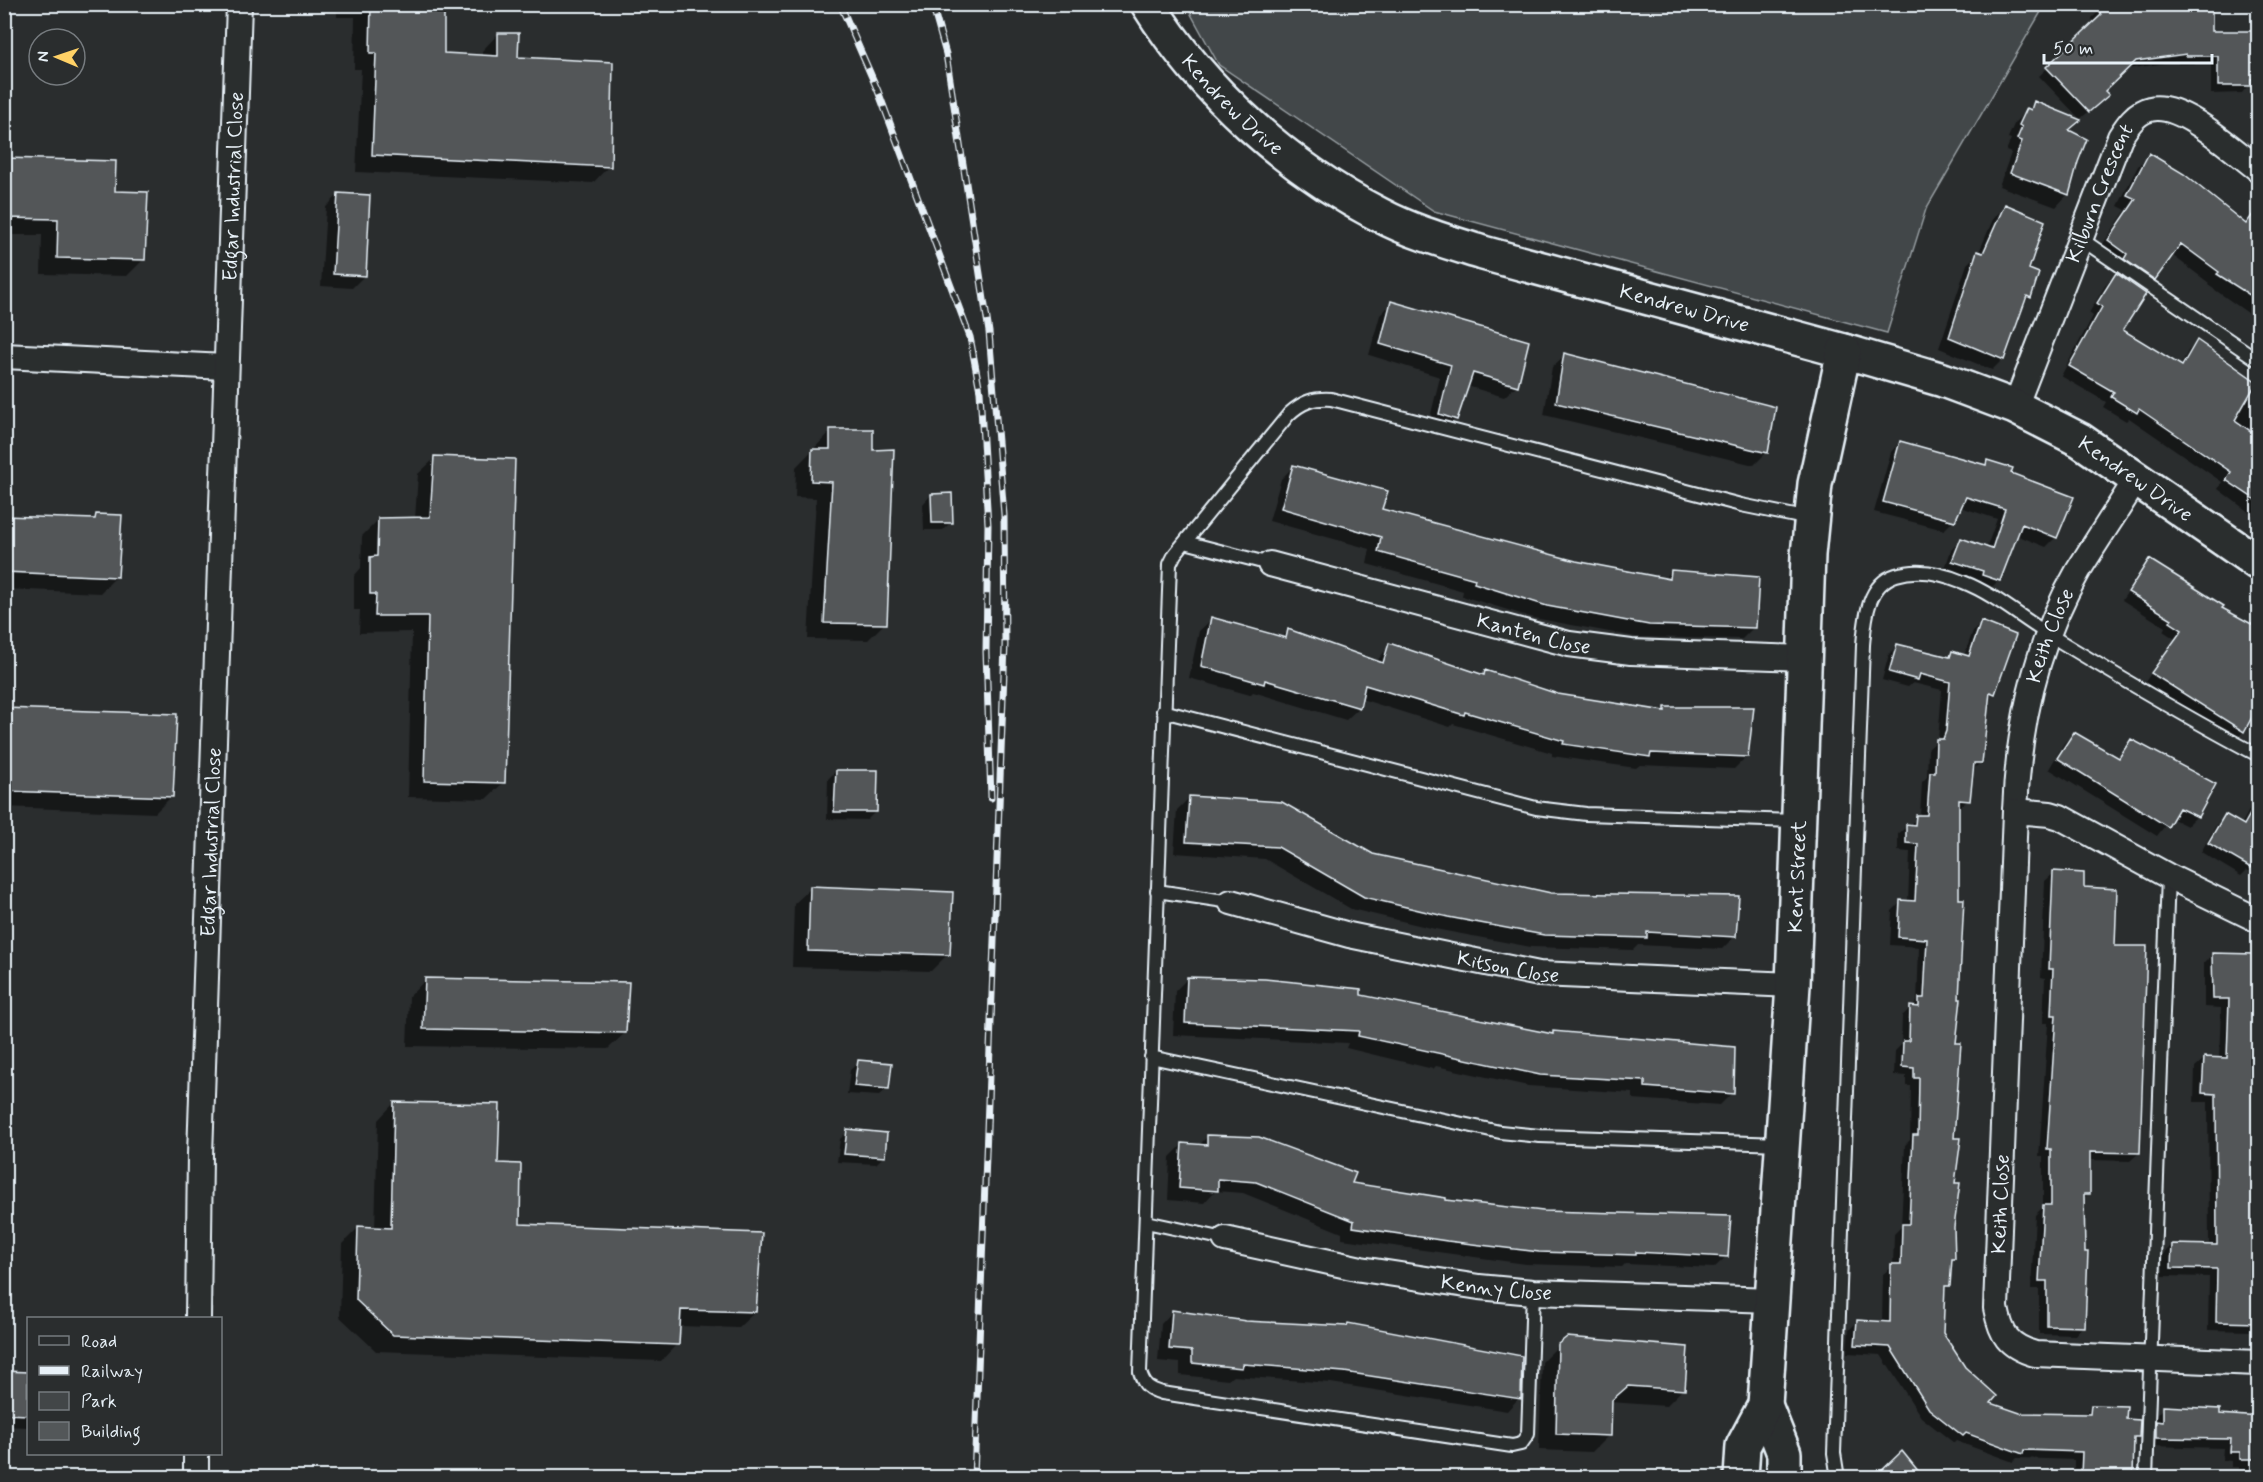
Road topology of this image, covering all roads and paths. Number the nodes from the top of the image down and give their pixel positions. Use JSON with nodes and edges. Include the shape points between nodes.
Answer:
{"nodes":[{"id":1,"x":239,"y":4,"type":"edge"},
{"id":2,"x":1148,"y":4,"type":"edge"},
{"id":3,"x":2259,"y":169,"type":"edge"},
{"id":4,"x":2081,"y":239,"type":"junction"},
{"id":5,"x":1844,"y":351,"type":"junction"},
{"id":6,"x":4,"y":356,"type":"edge"},
{"id":7,"x":2259,"y":360,"type":"edge"},
{"id":8,"x":225,"y":366,"type":"junction"},
{"id":9,"x":2015,"y":407,"type":"junction"},
{"id":10,"x":2137,"y":478,"type":"junction"},
{"id":11,"x":1812,"y":519,"type":"junction"},
{"id":12,"x":1185,"y":542,"type":"junction"},
{"id":13,"x":2259,"y":563,"type":"edge"},
{"id":14,"x":1270,"y":564,"type":"joint"},
{"id":15,"x":2048,"y":634,"type":"junction"},
{"id":16,"x":1804,"y":658,"type":"junction"},
{"id":17,"x":1163,"y":711,"type":"junction"},
{"id":18,"x":2259,"y":755,"type":"edge"},
{"id":19,"x":2015,"y":812,"type":"junction"},
{"id":20,"x":1798,"y":821,"type":"junction"},
{"id":21,"x":2168,"y":876,"type":"junction"},
{"id":22,"x":1157,"y":891,"type":"junction"},
{"id":23,"x":1231,"y":902,"type":"joint"},
{"id":24,"x":2259,"y":920,"type":"edge"},
{"id":25,"x":1793,"y":985,"type":"junction"},
{"id":26,"x":1151,"y":1057,"type":"junction"},
{"id":27,"x":1783,"y":1144,"type":"junction"},
{"id":28,"x":1146,"y":1222,"type":"junction"},
{"id":29,"x":1225,"y":1239,"type":"joint"},
{"id":30,"x":1533,"y":1292,"type":"junction"},
{"id":31,"x":1773,"y":1300,"type":"junction"},
{"id":32,"x":198,"y":1317,"type":"edge"},
{"id":33,"x":2150,"y":1359,"type":"junction"},
{"id":34,"x":2259,"y":1363,"type":"edge"},
{"id":35,"x":1765,"y":1405,"type":"junction"},
{"id":36,"x":196,"y":1455,"type":"edge"},
{"id":37,"x":196,"y":1478,"type":"edge"},
{"id":38,"x":1741,"y":1478,"type":"edge"},
{"id":39,"x":1784,"y":1478,"type":"edge"},
{"id":40,"x":1838,"y":1478,"type":"edge"},
{"id":41,"x":2146,"y":1478,"type":"edge"}],
"edges":[{"from":1,"to":8,"type":"street","name":"Edgar Industrial Close"},
{"from":2,"to":5,"type":"street","name":"Kendrew Drive","via":[[1195,68],[1245,119],[1308,170],[1380,216],[1483,253]]},
{"from":3,"to":4,"type":"street","name":"Kilburn Crescent","via":[[2191,120],[2163,108],[2149,109],[2128,124],[2120,137]]},
{"from":4,"to":7,"type":"lane"},
{"from":4,"to":9,"type":"street","name":"Kilburn Crescent"},
{"from":5,"to":9,"type":"street","name":"Kendrew Drive","via":[[1943,380]]},
{"from":5,"to":11,"type":"street","name":"Kent Street","via":[[1815,484]]},
{"from":6,"to":8,"type":"street"},
{"from":8,"to":32,"type":"street","name":"Edgar Industrial Close"},
{"from":9,"to":10,"type":"street","name":"Kendrew Drive","via":[[2080,440]]},
{"from":10,"to":13,"type":"street","name":"Kendrew Drive"},
{"from":10,"to":15,"type":"street","name":"Keith Close","via":[[2078,572]]},
{"from":11,"to":12,"type":"lane","via":[[1741,505],[1318,399],[1300,404],[1289,414]]},
{"from":11,"to":16,"type":"street","name":"Kent Street"},
{"from":12,"to":14,"type":"lane"},
{"from":12,"to":17,"type":"lane","via":[[1170,564],[1168,578]]},
{"from":14,"to":16,"type":"street","name":"Kanten Close","via":[[1569,644],[1630,652]]},
{"from":15,"to":18,"type":"lane"},
{"from":15,"to":19,"type":"street","name":"Keith Close","via":[[2022,724]]},
{"from":15,"to":40,"type":"lane","via":[[1982,591],[1946,576],[1917,572],[1893,576],[1879,585],[1870,602],[1865,624],[1862,692],[1835,1441]]},
{"from":16,"to":20,"type":"street","name":"Kent Street"},
{"from":17,"to":20,"type":"lane","via":[[1536,808],[1586,814]]},
{"from":17,"to":22,"type":"lane"},
{"from":19,"to":21,"type":"street","via":[[2060,817]]},
{"from":19,"to":33,"type":"street","name":"Keith Close","via":[[1996,1308],[1999,1323],[2017,1349],[2035,1354]]},
{"from":20,"to":25,"type":"street","name":"Kent Street"},
{"from":21,"to":24,"type":"street"},
{"from":21,"to":33,"type":"lane"},
{"from":22,"to":23,"type":"lane"},
{"from":22,"to":26,"type":"lane"},
{"from":23,"to":25,"type":"street","name":"Kitson Close","via":[[1349,935],[1539,974]]},
{"from":25,"to":27,"type":"street","name":"Kent Street"},
{"from":26,"to":27,"type":"lane","via":[[1500,1132]]},
{"from":26,"to":28,"type":"lane"},
{"from":27,"to":31,"type":"street","name":"Kent Street"},
{"from":28,"to":29,"type":"lane"},
{"from":28,"to":30,"type":"lane","via":[[1140,1372],[1143,1384],[1162,1393],[1512,1446],[1521,1444],[1527,1434]]},
{"from":29,"to":30,"type":"street","name":"Kenny Close","via":[[1413,1279]]},
{"from":30,"to":31,"type":"street","name":"Kenny Close"},
{"from":31,"to":35,"type":"street","name":"Kent Street"},
{"from":33,"to":34,"type":"street","name":"Keith Close"},
{"from":33,"to":41,"type":"lane"},
{"from":35,"to":38,"type":"street","name":"Kent Street","via":[[1743,1446]]},
{"from":35,"to":39,"type":"street","name":"Kent Street","via":[[1785,1453]]},
{"from":36,"to":37,"type":"street"}]}
